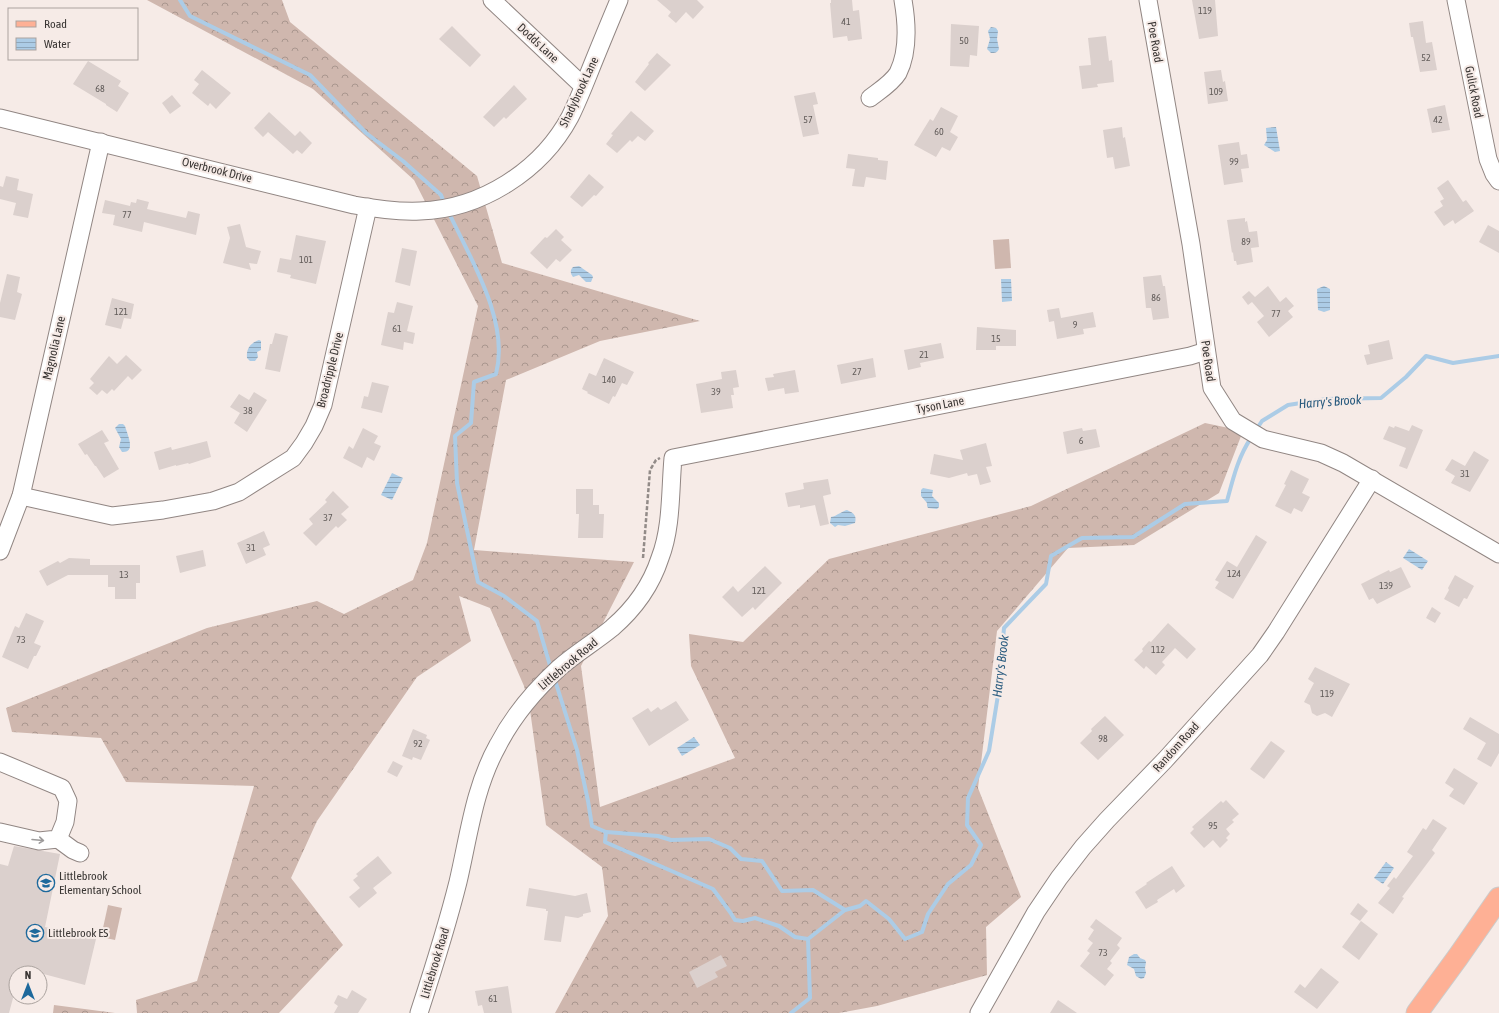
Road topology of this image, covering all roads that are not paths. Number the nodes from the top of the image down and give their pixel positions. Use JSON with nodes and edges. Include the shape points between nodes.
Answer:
{"nodes":[{"id":1,"x":492,"y":0,"type":"edge"},
{"id":2,"x":619,"y":0,"type":"edge"},
{"id":3,"x":903,"y":0,"type":"edge"},
{"id":4,"x":1148,"y":0,"type":"edge"},
{"id":5,"x":1456,"y":0,"type":"edge"},
{"id":6,"x":583,"y":86,"type":"junction"},
{"id":7,"x":870,"y":98,"type":"dead end"},
{"id":8,"x":0,"y":118,"type":"edge"},
{"id":9,"x":102,"y":142,"type":"junction"},
{"id":10,"x":1499,"y":181,"type":"edge"},
{"id":11,"x":368,"y":207,"type":"junction"},
{"id":12,"x":434,"y":210,"type":"joint"},
{"id":13,"x":1206,"y":351,"type":"junction"},
{"id":14,"x":667,"y":457,"type":"joint"},
{"id":15,"x":1372,"y":479,"type":"junction"},
{"id":16,"x":21,"y":496,"type":"junction"},
{"id":17,"x":0,"y":551,"type":"edge"},
{"id":18,"x":1499,"y":554,"type":"edge"},
{"id":19,"x":0,"y":762,"type":"edge"},
{"id":20,"x":0,"y":832,"type":"edge"},
{"id":21,"x":58,"y":839,"type":"junction"},
{"id":22,"x":80,"y":853,"type":"dead end"},
{"id":23,"x":1499,"y":898,"type":"edge"},
{"id":24,"x":419,"y":1013,"type":"edge"},
{"id":25,"x":979,"y":1013,"type":"edge"},
{"id":26,"x":1417,"y":1013,"type":"edge"}],
"edges":[{"from":1,"to":6,"type":"street","name":"Dodds Lane"},
{"from":2,"to":6,"type":"street","name":"Shadybrook Lane"},
{"from":3,"to":7,"type":"street","via":[[906,37],[897,74]]},
{"from":4,"to":13,"type":"street","name":"Poe Road","via":[[1191,244]]},
{"from":5,"to":10,"type":"street","name":"Gulick Road","via":[[1488,159]]},
{"from":6,"to":12,"type":"street","name":"Shadybrook Lane","via":[[570,117],[558,136],[526,171],[508,184],[480,198]]},
{"from":8,"to":9,"type":"street","name":"Overbrook Drive"},
{"from":9,"to":11,"type":"street","name":"Overbrook Drive"},
{"from":9,"to":16,"type":"street","name":"Magnolia Lane"},
{"from":11,"to":12,"type":"street","name":"Overbrook Drive","via":[[399,212]]},
{"from":11,"to":16,"type":"street","name":"Broadripple Drive","via":[[323,405],[314,426],[293,458],[239,492],[213,501],[141,513],[112,516]]},
{"from":13,"to":14,"type":"street","name":"Tyson Lane"},
{"from":13,"to":15,"type":"street","name":"Poe Road","via":[[1212,388],[1233,421],[1263,439],[1321,452]]},
{"from":14,"to":24,"type":"street","name":"Littlebrook Road","via":[[666,540],[652,578],[627,614],[560,668],[536,692],[497,745],[484,774],[474,804],[445,932]]},
{"from":15,"to":18,"type":"street","name":"Poe Road"},
{"from":15,"to":25,"type":"street","name":"Random Road","via":[[1260,654],[1107,820],[1059,878],[1036,912]]},
{"from":16,"to":17,"type":"street","name":"Magnolia Lane"},
{"from":19,"to":21,"type":"street","via":[[62,788],[68,801],[66,822]]},
{"from":20,"to":21,"type":"street","one_way":true,"via":[[39,841]]},
{"from":21,"to":22,"type":"street"},
{"from":23,"to":26,"type":"main road"}]}
